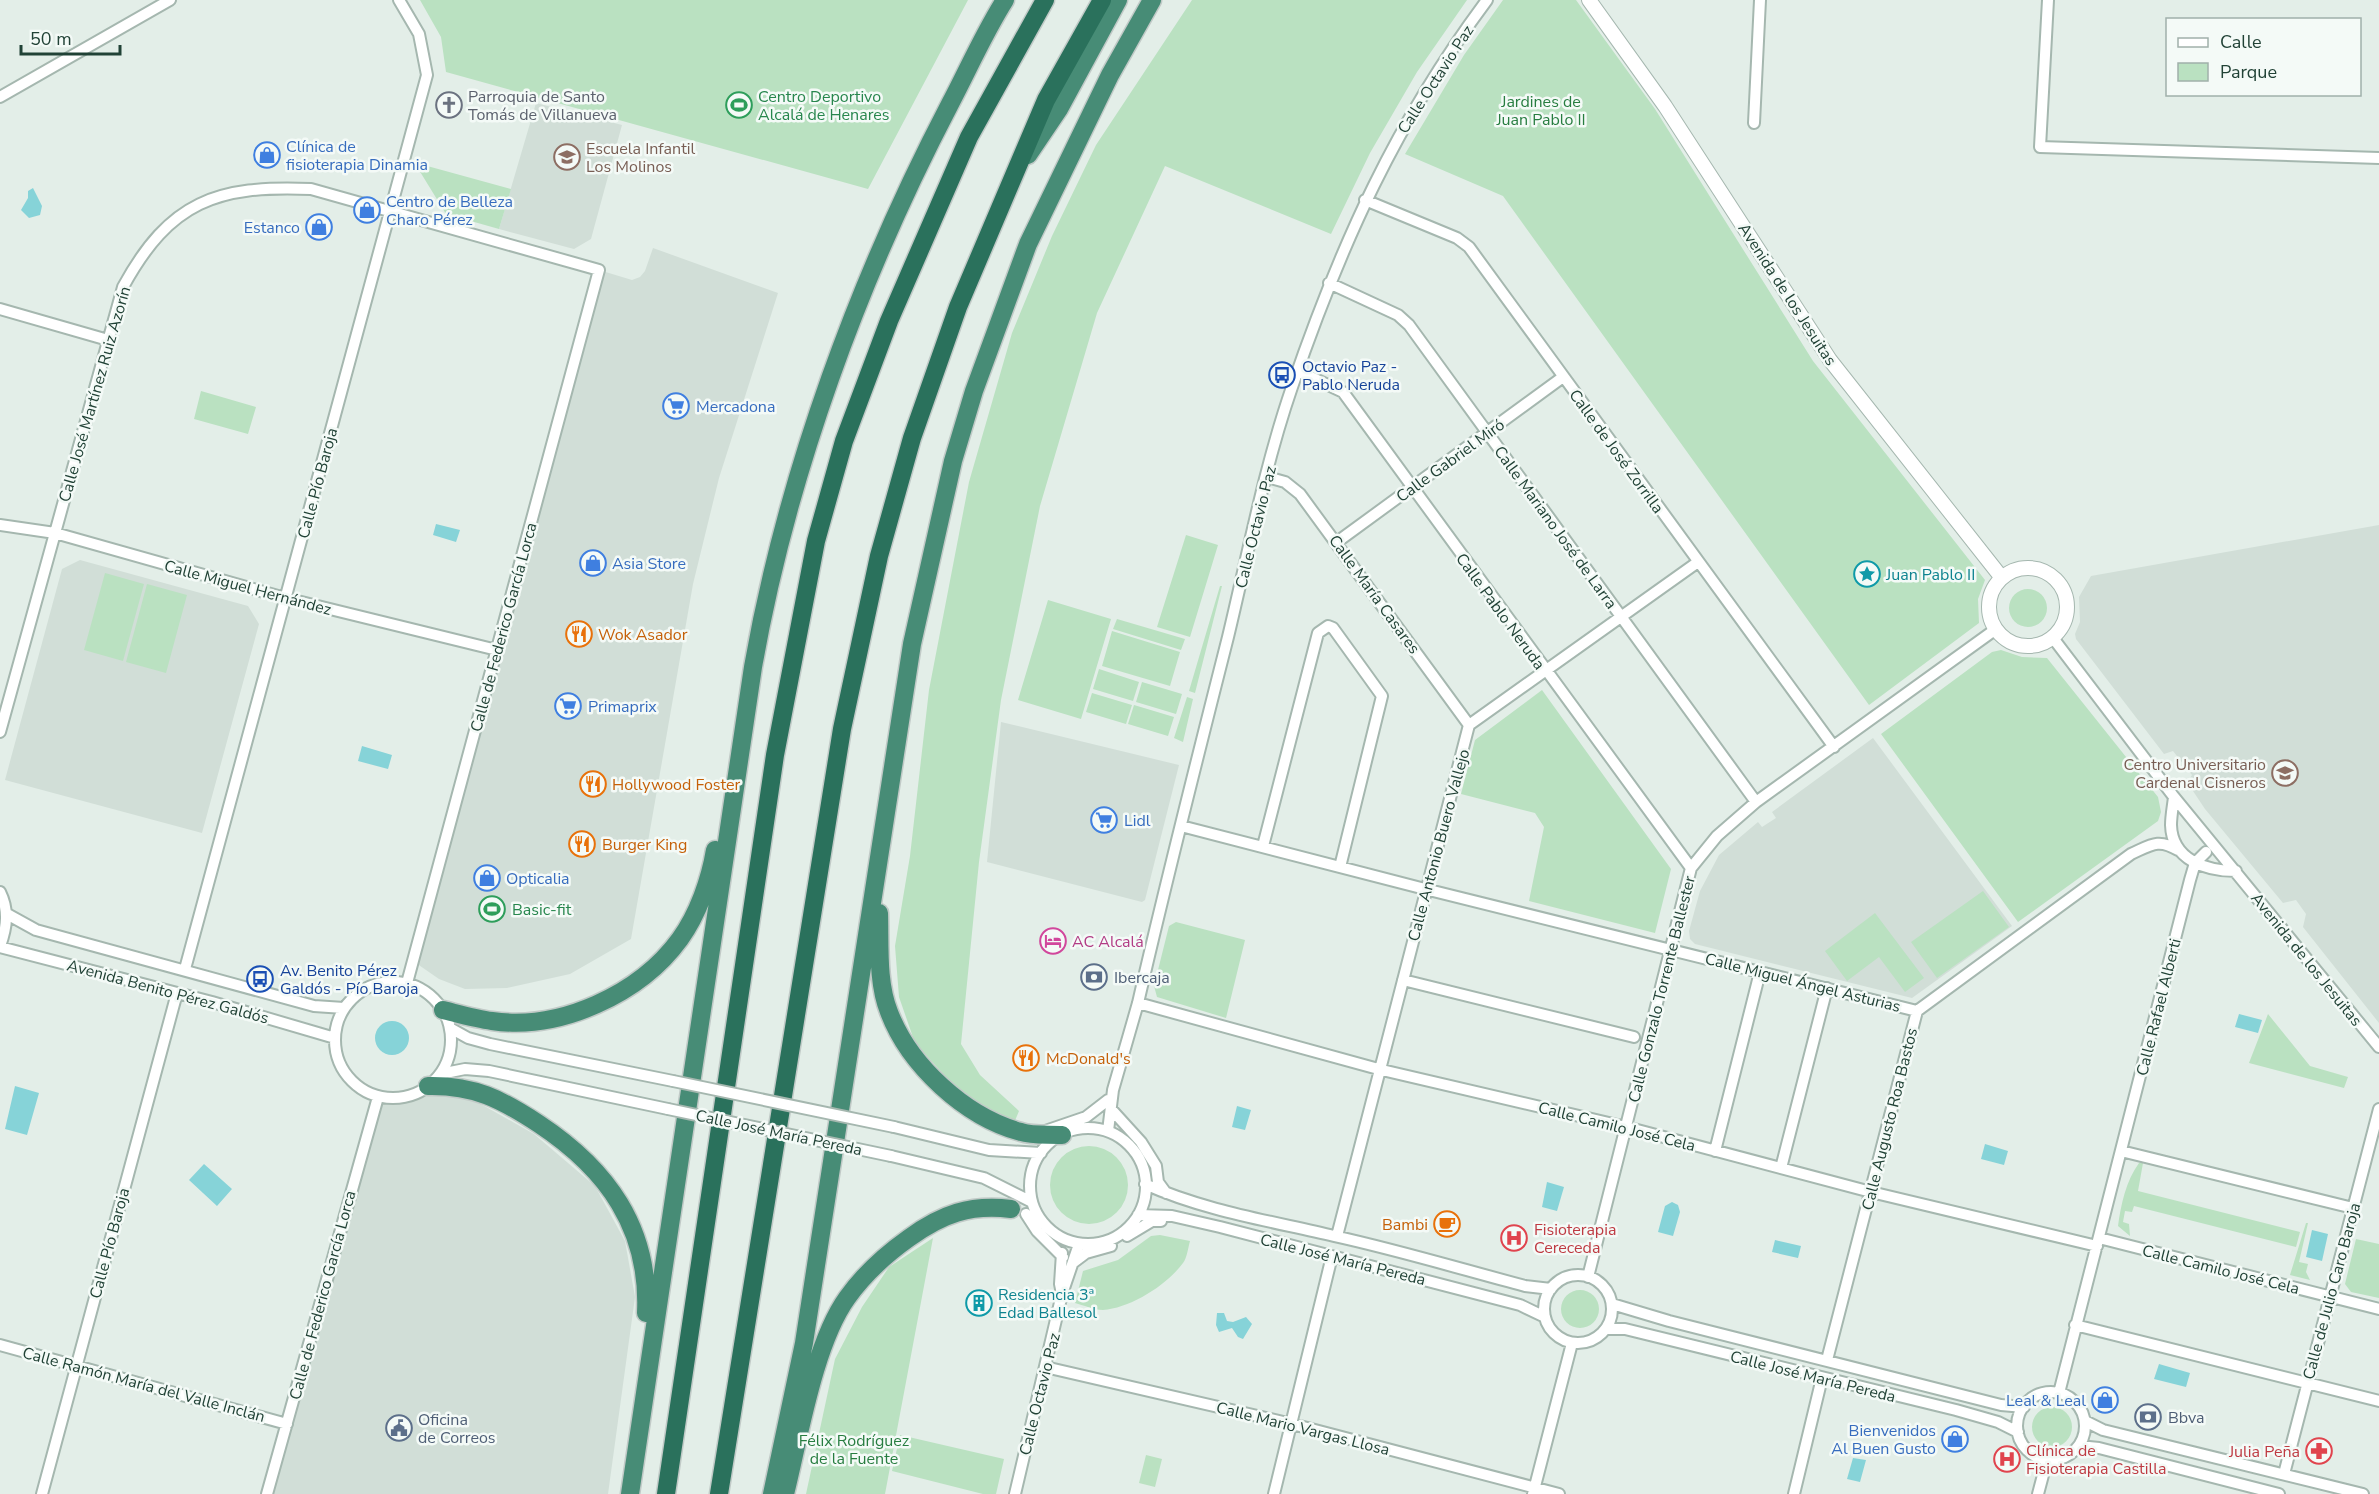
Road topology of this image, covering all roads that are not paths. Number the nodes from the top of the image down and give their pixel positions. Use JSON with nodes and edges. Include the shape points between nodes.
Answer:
{"nodes":[{"id":1,"x":170,"y":0,"type":"edge"},
{"id":2,"x":399,"y":0,"type":"edge"},
{"id":3,"x":1005,"y":0,"type":"edge"},
{"id":4,"x":1045,"y":0,"type":"edge"},
{"id":5,"x":1102,"y":0,"type":"edge"},
{"id":6,"x":1118,"y":0,"type":"edge"},
{"id":7,"x":1152,"y":0,"type":"edge"},
{"id":8,"x":1487,"y":0,"type":"edge"},
{"id":9,"x":1589,"y":0,"type":"edge"},
{"id":10,"x":1760,"y":0,"type":"edge"},
{"id":11,"x":2048,"y":0,"type":"edge"},
{"id":12,"x":0,"y":97,"type":"edge"},
{"id":13,"x":1754,"y":123,"type":"dead end"},
{"id":14,"x":2379,"y":158,"type":"edge"},
{"id":15,"x":1013,"y":176,"type":"junction"},
{"id":16,"x":1365,"y":200,"type":"junction"},
{"id":17,"x":390,"y":211,"type":"junction"},
{"id":18,"x":600,"y":270,"type":"joint"},
{"id":19,"x":1329,"y":283,"type":"junction"},
{"id":20,"x":0,"y":309,"type":"edge"},
{"id":21,"x":108,"y":340,"type":"junction"},
{"id":22,"x":1298,"y":371,"type":"junction"},
{"id":23,"x":1563,"y":377,"type":"junction"},
{"id":24,"x":1486,"y":432,"type":"junction"},
{"id":25,"x":1267,"y":477,"type":"junction"},
{"id":26,"x":1412,"y":488,"type":"junction"},
{"id":27,"x":0,"y":525,"type":"edge"},
{"id":28,"x":55,"y":533,"type":"junction"},
{"id":29,"x":1337,"y":542,"type":"junction"},
{"id":30,"x":1698,"y":562,"type":"junction"},
{"id":31,"x":2002,"y":578,"type":"junction"},
{"id":32,"x":285,"y":598,"type":"junction"},
{"id":33,"x":1622,"y":615,"type":"junction"},
{"id":34,"x":1996,"y":629,"type":"junction"},
{"id":35,"x":2053,"y":638,"type":"junction"},
{"id":36,"x":497,"y":650,"type":"junction"},
{"id":37,"x":753,"y":667,"type":"junction"},
{"id":38,"x":1545,"y":672,"type":"junction"},
{"id":39,"x":1470,"y":725,"type":"junction"},
{"id":40,"x":0,"y":732,"type":"edge"},
{"id":41,"x":1834,"y":747,"type":"junction"},
{"id":42,"x":888,"y":785,"type":"junction"},
{"id":43,"x":2174,"y":797,"type":"junction"},
{"id":44,"x":1756,"y":802,"type":"junction"},
{"id":45,"x":1181,"y":826,"type":"junction"},
{"id":46,"x":1263,"y":846,"type":"junction"},
{"id":47,"x":2211,"y":849,"type":"junction"},
{"id":48,"x":2178,"y":850,"type":"junction"},
{"id":49,"x":2191,"y":860,"type":"junction"},
{"id":50,"x":1340,"y":867,"type":"junction"},
{"id":51,"x":1691,"y":868,"type":"junction"},
{"id":52,"x":2236,"y":871,"type":"junction"},
{"id":53,"x":1425,"y":890,"type":"junction"},
{"id":54,"x":0,"y":892,"type":"edge"},
{"id":55,"x":7,"y":914,"type":"junction"},
{"id":56,"x":0,"y":946,"type":"edge"},
{"id":57,"x":1670,"y":949,"type":"junction"},
{"id":58,"x":185,"y":969,"type":"junction"},
{"id":59,"x":1760,"y":972,"type":"junction"},
{"id":60,"x":1403,"y":980,"type":"junction"},
{"id":61,"x":407,"y":983,"type":"junction"},
{"id":62,"x":1827,"y":988,"type":"junction"},
{"id":63,"x":177,"y":993,"type":"junction"},
{"id":64,"x":1138,"y":1003,"type":"junction"},
{"id":65,"x":344,"y":1008,"type":"junction"},
{"id":66,"x":443,"y":1010,"type":"junction"},
{"id":67,"x":1917,"y":1011,"type":"junction"},
{"id":68,"x":450,"y":1028,"type":"junction"},
{"id":69,"x":1634,"y":1037,"type":"dead end"},
{"id":70,"x":334,"y":1038,"type":"junction"},
{"id":71,"x":2379,"y":1047,"type":"edge"},
{"id":72,"x":1382,"y":1070,"type":"junction"},
{"id":73,"x":434,"y":1080,"type":"junction"},
{"id":74,"x":378,"y":1096,"type":"junction"},
{"id":75,"x":1111,"y":1100,"type":"junction"},
{"id":76,"x":2379,"y":1109,"type":"edge"},
{"id":77,"x":1626,"y":1127,"type":"junction"},
{"id":78,"x":1092,"y":1129,"type":"junction"},
{"id":79,"x":1108,"y":1131,"type":"junction"},
{"id":80,"x":1039,"y":1134,"type":"junction"},
{"id":81,"x":1062,"y":1135,"type":"junction"},
{"id":82,"x":1715,"y":1151,"type":"junction"},
{"id":83,"x":2121,"y":1151,"type":"junction"},
{"id":84,"x":1041,"y":1153,"type":"junction"},
{"id":85,"x":1781,"y":1168,"type":"junction"},
{"id":86,"x":1145,"y":1184,"type":"junction"},
{"id":87,"x":1871,"y":1192,"type":"junction"},
{"id":88,"x":1166,"y":1193,"type":"junction"},
{"id":89,"x":1032,"y":1202,"type":"junction"},
{"id":90,"x":2353,"y":1208,"type":"junction"},
{"id":91,"x":1019,"y":1212,"type":"junction"},
{"id":92,"x":1138,"y":1215,"type":"junction"},
{"id":93,"x":1039,"y":1218,"type":"junction"},
{"id":94,"x":1192,"y":1221,"type":"junction"},
{"id":95,"x":1337,"y":1236,"type":"junction"},
{"id":96,"x":1061,"y":1238,"type":"junction"},
{"id":97,"x":2098,"y":1242,"type":"junction"},
{"id":98,"x":1079,"y":1244,"type":"junction"},
{"id":99,"x":1332,"y":1256,"type":"junction"},
{"id":100,"x":1063,"y":1257,"type":"junction"},
{"id":101,"x":1073,"y":1263,"type":"junction"},
{"id":102,"x":1588,"y":1277,"type":"junction"},
{"id":103,"x":1551,"y":1289,"type":"junction"},
{"id":104,"x":1062,"y":1294,"type":"junction"},
{"id":105,"x":2330,"y":1296,"type":"junction"},
{"id":106,"x":1612,"y":1304,"type":"junction"},
{"id":107,"x":2379,"y":1309,"type":"edge"},
{"id":108,"x":1545,"y":1317,"type":"junction"},
{"id":109,"x":2075,"y":1325,"type":"junction"},
{"id":110,"x":1606,"y":1329,"type":"junction"},
{"id":111,"x":1572,"y":1343,"type":"junction"},
{"id":112,"x":0,"y":1345,"type":"edge"},
{"id":113,"x":1827,"y":1360,"type":"junction"},
{"id":114,"x":76,"y":1366,"type":"junction"},
{"id":115,"x":1046,"y":1367,"type":"junction"},
{"id":116,"x":1822,"y":1378,"type":"junction"},
{"id":117,"x":2307,"y":1383,"type":"junction"},
{"id":118,"x":682,"y":1385,"type":"junction"},
{"id":119,"x":2059,"y":1393,"type":"junction"},
{"id":120,"x":2379,"y":1401,"type":"edge"},
{"id":121,"x":2024,"y":1407,"type":"junction"},
{"id":122,"x":641,"y":1413,"type":"junction"},
{"id":123,"x":2085,"y":1421,"type":"junction"},
{"id":124,"x":287,"y":1424,"type":"junction"},
{"id":125,"x":1292,"y":1424,"type":"junction"},
{"id":126,"x":2018,"y":1432,"type":"junction"},
{"id":127,"x":2079,"y":1446,"type":"junction"},
{"id":128,"x":2047,"y":1460,"type":"junction"},
{"id":129,"x":2284,"y":1474,"type":"junction"},
{"id":130,"x":1533,"y":1490,"type":"edge"},
{"id":131,"x":42,"y":1494,"type":"edge"},
{"id":132,"x":267,"y":1494,"type":"edge"},
{"id":133,"x":630,"y":1494,"type":"edge"},
{"id":134,"x":660,"y":1494,"type":"edge"},
{"id":135,"x":666,"y":1494,"type":"edge"},
{"id":136,"x":719,"y":1494,"type":"edge"},
{"id":137,"x":772,"y":1494,"type":"edge"},
{"id":138,"x":784,"y":1494,"type":"edge"},
{"id":139,"x":1015,"y":1494,"type":"edge"},
{"id":140,"x":1274,"y":1494,"type":"edge"},
{"id":141,"x":1559,"y":1494,"type":"edge"},
{"id":142,"x":1794,"y":1494,"type":"edge"},
{"id":143,"x":2038,"y":1494,"type":"edge"},
{"id":144,"x":2279,"y":1494,"type":"edge"},
{"id":145,"x":2363,"y":1494,"type":"edge"}],
"edges":[{"from":1,"to":12,"type":"street"},
{"from":2,"to":17,"type":"street","name":"Calle Pío Baroja","via":[[419,34],[428,75]]},
{"from":3,"to":37,"type":"highway","via":[[913,174],[855,313],[810,441],[774,568]]},
{"from":4,"to":118,"type":"highway","via":[[969,137],[889,321],[844,441],[816,541],[775,755]]},
{"from":5,"to":15,"type":"highway","via":[[1046,100]]},
{"from":6,"to":15,"type":"highway","via":[[1059,109]]},
{"from":7,"to":42,"type":"highway","via":[[1110,75],[1033,234],[974,391],[931,556]]},
{"from":8,"to":16,"type":"street","name":"Calle Octavio Paz","via":[[1449,52],[1398,135]]},
{"from":9,"to":31,"type":"street","name":"Avenida de los Jesuitas","via":[[1665,106],[1830,360]]},
{"from":10,"to":13,"type":"street"},
{"from":11,"to":14,"type":"street","via":[[2040,147]]},
{"from":15,"to":136,"type":"highway","via":[[958,307],[912,438],[879,556],[842,729]]},
{"from":16,"to":19,"type":"street","name":"Calle Octavio Paz"},
{"from":16,"to":23,"type":"street","name":"Calle de José Zorrilla","via":[[1457,238],[1469,247]]},
{"from":17,"to":18,"type":"street","name":"Calle José Martínez Ruiz Azorín"},
{"from":17,"to":21,"type":"street","name":"Calle José Martínez Ruiz Azorín","via":[[311,189],[263,187],[226,193],[197,205],[160,232],[139,257],[123,286]]},
{"from":17,"to":32,"type":"street","name":"Calle Pío Baroja"},
{"from":18,"to":36,"type":"street","name":"Calle de Federico García Lorca"},
{"from":19,"to":22,"type":"street","name":"Calle Octavio Paz"},
{"from":19,"to":24,"type":"street","name":"Calle Mariano José de Larra","via":[[1398,315],[1409,325]]},
{"from":20,"to":21,"type":"street"},
{"from":21,"to":28,"type":"street","name":"Calle José Martínez Ruiz Azorín"},
{"from":22,"to":25,"type":"street","name":"Calle Octavio Paz"},
{"from":22,"to":26,"type":"street","name":"Calle Pablo Neruda","via":[[1343,392]]},
{"from":23,"to":24,"type":"street","name":"Calle Gabriel Miró"},
{"from":23,"to":30,"type":"street","name":"Calle de José Zorrilla"},
{"from":24,"to":26,"type":"street","name":"Calle Gabriel Miró"},
{"from":24,"to":33,"type":"street","name":"Calle Mariano José de Larra"},
{"from":25,"to":29,"type":"street","name":"Calle María Casares","via":[[1300,494]]},
{"from":25,"to":45,"type":"street","name":"Calle Octavio Paz"},
{"from":26,"to":29,"type":"street","name":"Calle Gabriel Miró"},
{"from":26,"to":38,"type":"street","name":"Calle Pablo Neruda"},
{"from":27,"to":28,"type":"street","name":"Calle Miguel Hernández"},
{"from":28,"to":32,"type":"street","name":"Calle Miguel Hernández"},
{"from":28,"to":40,"type":"street","name":"Calle José Martínez Ruiz Azorín"},
{"from":29,"to":39,"type":"street","name":"Calle María Casares"},
{"from":30,"to":33,"type":"street"},
{"from":30,"to":41,"type":"street","name":"Calle de José Zorrilla"},
{"from":31,"to":34,"type":"street","via":[[1990,597],[1991,619]]},
{"from":31,"to":35,"type":"street","via":[[2025,568],[2049,573],[2059,582],[2068,605],[2067,617]]},
{"from":32,"to":36,"type":"street","name":"Calle Miguel Hernández"},
{"from":32,"to":58,"type":"street","name":"Calle Pío Baroja"},
{"from":33,"to":38,"type":"street"},
{"from":33,"to":44,"type":"street","name":"Calle Mariano José de Larra"},
{"from":34,"to":35,"type":"street","via":[[2005,638],[2029,646]]},
{"from":34,"to":41,"type":"street","name":"Calle Gonzalo Torrente Ballester"},
{"from":35,"to":43,"type":"street","name":"Avenida de los Jesuitas"},
{"from":36,"to":61,"type":"street","name":"Calle de Federico García Lorca"},
{"from":37,"to":66,"type":"highway","via":[[740,698],[714,856],[703,896],[681,938],[649,973],[624,990],[567,1015],[493,1022]]},
{"from":37,"to":122,"type":"highway"},
{"from":38,"to":39,"type":"street"},
{"from":38,"to":51,"type":"street","name":"Calle Pablo Neruda"},
{"from":39,"to":53,"type":"street","name":"Calle Antonio Buero Vallejo"},
{"from":41,"to":44,"type":"street","name":"Calle Gonzalo Torrente Ballester"},
{"from":42,"to":80,"type":"highway","via":[[879,967],[888,1012],[927,1071],[955,1097],[984,1116],[1021,1132]]},
{"from":42,"to":137,"type":"highway","via":[[806,1331]]},
{"from":43,"to":47,"type":"street","name":"Avenida de los Jesuitas"},
{"from":43,"to":48,"type":"street","via":[[2171,825]]},
{"from":44,"to":51,"type":"street","name":"Calle Gonzalo Torrente Ballester","via":[[1717,836]]},
{"from":45,"to":46,"type":"street","name":"Calle Miguel Ángel Asturias"},
{"from":45,"to":64,"type":"street","name":"Calle Octavio Paz"},
{"from":46,"to":50,"type":"street","name":"Calle Miguel Ángel Asturias"},
{"from":46,"to":50,"type":"street","via":[[1318,633],[1328,626],[1382,696]]},
{"from":47,"to":49,"type":"street"},
{"from":47,"to":52,"type":"street","name":"Avenida de los Jesuitas"},
{"from":48,"to":49,"type":"street"},
{"from":48,"to":67,"type":"street","name":"Calle Augusto Roa Bastos","via":[[2165,842],[2131,854]]},
{"from":49,"to":52,"type":"street","via":[[2221,871]]},
{"from":49,"to":83,"type":"street","name":"Calle Rafael Alberti"},
{"from":50,"to":53,"type":"street","name":"Calle Miguel Ángel Asturias"},
{"from":51,"to":57,"type":"street","name":"Calle Gonzalo Torrente Ballester"},
{"from":52,"to":71,"type":"street","name":"Avenida de los Jesuitas"},
{"from":53,"to":57,"type":"street","name":"Calle Miguel Ángel Asturias"},
{"from":53,"to":60,"type":"street","name":"Calle Antonio Buero Vallejo"},
{"from":54,"to":55,"type":"street"},
{"from":55,"to":56,"type":"street"},
{"from":55,"to":58,"type":"street","name":"Avenida Benito Pérez Galdós","via":[[36,930]]},
{"from":56,"to":63,"type":"street","name":"Avenida Benito Pérez Galdós"},
{"from":57,"to":59,"type":"street","name":"Calle Miguel Ángel Asturias"},
{"from":57,"to":77,"type":"street","name":"Calle Gonzalo Torrente Ballester"},
{"from":58,"to":65,"type":"street","name":"Avenida Benito Pérez Galdós","via":[[303,1003]]},
{"from":59,"to":62,"type":"street","name":"Calle Miguel Ángel Asturias"},
{"from":59,"to":82,"type":"street"},
{"from":60,"to":69,"type":"street"},
{"from":60,"to":72,"type":"street","name":"Calle Antonio Buero Vallejo"},
{"from":61,"to":65,"type":"street","via":[[372,986]]},
{"from":61,"to":66,"type":"street","via":[[429,994]]},
{"from":62,"to":67,"type":"street","name":"Calle Miguel Ángel Asturias"},
{"from":62,"to":85,"type":"street"},
{"from":63,"to":70,"type":"street","name":"Avenida Benito Pérez Galdós"},
{"from":63,"to":114,"type":"street","name":"Calle Pío Baroja"},
{"from":64,"to":72,"type":"street","name":"Calle Camilo José Cela"},
{"from":64,"to":75,"type":"street","name":"Calle Octavio Paz"},
{"from":65,"to":70,"type":"street"},
{"from":66,"to":68,"type":"street"},
{"from":67,"to":87,"type":"street","name":"Calle Augusto Roa Bastos"},
{"from":68,"to":73,"type":"street","via":[[451,1047]]},
{"from":68,"to":84,"type":"street","bridge":true,"via":[[494,1045],[990,1150]]},
{"from":70,"to":74,"type":"street","via":[[337,1058],[346,1075],[360,1088]]},
{"from":72,"to":77,"type":"street","name":"Calle Camilo José Cela"},
{"from":72,"to":95,"type":"street","name":"Calle Antonio Buero Vallejo"},
{"from":73,"to":74,"type":"street","via":[[400,1098]]},
{"from":73,"to":89,"type":"street","name":"Calle José María Pereda","bridge":true,"via":[[465,1069],[489,1071],[984,1178]]},
{"from":73,"to":122,"type":"highway","via":[[474,1089],[508,1104],[589,1162],[610,1188],[642,1256],[647,1290]]},
{"from":74,"to":124,"type":"street","name":"Calle de Federico García Lorca"},
{"from":75,"to":78,"type":"street","name":"Calle Octavio Paz"},
{"from":75,"to":79,"type":"street","name":"Calle Octavio Paz"},
{"from":75,"to":80,"type":"street","via":[[1086,1117]]},
{"from":75,"to":88,"type":"street","via":[[1156,1166],[1158,1182]]},
{"from":76,"to":90,"type":"street","name":"Calle de Julio Caro Baroja"},
{"from":77,"to":82,"type":"street","name":"Calle Camilo José Cela"},
{"from":77,"to":102,"type":"street","name":"Calle Gonzalo Torrente Ballester"},
{"from":78,"to":79,"type":"street"},
{"from":78,"to":81,"type":"street"},
{"from":79,"to":86,"type":"street","via":[[1133,1151]]},
{"from":80,"to":81,"type":"highway"},
{"from":81,"to":84,"type":"street"},
{"from":82,"to":85,"type":"street","name":"Calle Camilo José Cela"},
{"from":83,"to":90,"type":"street"},
{"from":83,"to":97,"type":"street","name":"Calle Rafael Alberti"},
{"from":84,"to":89,"type":"street","via":[[1033,1168]]},
{"from":85,"to":87,"type":"street","name":"Calle Camilo José Cela"},
{"from":86,"to":88,"type":"street","name":"Calle José María Pereda"},
{"from":86,"to":92,"type":"street"},
{"from":87,"to":97,"type":"street","name":"Calle Camilo José Cela"},
{"from":87,"to":113,"type":"street","name":"Calle Augusto Roa Bastos"},
{"from":88,"to":95,"type":"street","name":"Calle José María Pereda","via":[[1213,1208]]},
{"from":89,"to":93,"type":"street"},
{"from":90,"to":105,"type":"street","name":"Calle de Julio Caro Baroja"},
{"from":91,"to":93,"type":"street"},
{"from":91,"to":100,"type":"street"},
{"from":91,"to":138,"type":"highway","via":[[972,1208],[937,1218],[873,1266],[831,1324]]},
{"from":92,"to":94,"type":"street","name":"Calle José María Pereda"},
{"from":92,"to":98,"type":"street","via":[[1117,1236],[1104,1242]]},
{"from":93,"to":96,"type":"street"},
{"from":94,"to":99,"type":"street","name":"Calle José María Pereda"},
{"from":94,"to":101,"type":"street","via":[[1152,1221]]},
{"from":95,"to":103,"type":"street","name":"Calle José María Pereda","via":[[1525,1286]]},
{"from":96,"to":98,"type":"street"},
{"from":96,"to":100,"type":"street","name":"Calle Octavio Paz"},
{"from":97,"to":105,"type":"street","name":"Calle Camilo José Cela"},
{"from":97,"to":109,"type":"street","name":"Calle Rafael Alberti"},
{"from":98,"to":101,"type":"street","name":"Calle Octavio Paz"},
{"from":99,"to":108,"type":"street","name":"Calle José María Pereda","via":[[1520,1305]]},
{"from":99,"to":125,"type":"street"},
{"from":100,"to":104,"type":"street","name":"Calle Octavio Paz"},
{"from":101,"to":104,"type":"street","name":"Calle Octavio Paz"},
{"from":102,"to":103,"type":"street","via":[[1565,1278]]},
{"from":102,"to":106,"type":"street","via":[[1600,1283]]},
{"from":103,"to":108,"type":"street","via":[[1545,1302]]},
{"from":104,"to":115,"type":"street","name":"Calle Octavio Paz"},
{"from":105,"to":107,"type":"street","name":"Calle Camilo José Cela"},
{"from":105,"to":117,"type":"street","name":"Calle de Julio Caro Baroja"},
{"from":106,"to":110,"type":"street"},
{"from":106,"to":113,"type":"street","name":"Calle José María Pereda"},
{"from":108,"to":111,"type":"street","via":[[1551,1330]]},
{"from":109,"to":117,"type":"street"},
{"from":109,"to":119,"type":"street","name":"Calle Rafael Alberti"},
{"from":110,"to":111,"type":"street","via":[[1591,1340]]},
{"from":110,"to":116,"type":"street","name":"Calle José María Pereda","via":[[1625,1329]]},
{"from":111,"to":130,"type":"street"},
{"from":112,"to":114,"type":"street","name":"Calle Ramón María del Valle Inclán"},
{"from":113,"to":121,"type":"street","name":"Calle José María Pereda","via":[[2001,1405]]},
{"from":114,"to":124,"type":"street","name":"Calle Ramón María del Valle Inclán"},
{"from":114,"to":131,"type":"street","name":"Calle Pío Baroja"},
{"from":115,"to":125,"type":"street","name":"Calle Mario Vargas Llosa"},
{"from":115,"to":139,"type":"street","name":"Calle Octavio Paz"},
{"from":116,"to":126,"type":"street","name":"Calle José María Pereda","via":[[1956,1410]]},
{"from":116,"to":142,"type":"street"},
{"from":117,"to":120,"type":"street"},
{"from":117,"to":129,"type":"street","name":"Calle de Julio Caro Baroja"},
{"from":118,"to":134,"type":"highway"},
{"from":118,"to":135,"type":"highway"},
{"from":119,"to":121,"type":"street","via":[[2040,1395]]},
{"from":119,"to":123,"type":"street","via":[[2076,1403]]},
{"from":121,"to":126,"type":"street"},
{"from":122,"to":133,"type":"highway"},
{"from":123,"to":127,"type":"street"},
{"from":123,"to":129,"type":"street","via":[[2103,1430]]},
{"from":124,"to":132,"type":"street","name":"Calle de Federico García Lorca"},
{"from":125,"to":130,"type":"street","name":"Calle Mario Vargas Llosa"},
{"from":125,"to":140,"type":"street"},
{"from":126,"to":128,"type":"street","via":[[2028,1450]]},
{"from":127,"to":128,"type":"street","via":[[2065,1457]]},
{"from":127,"to":144,"type":"street"},
{"from":128,"to":143,"type":"street"},
{"from":129,"to":145,"type":"street"},
{"from":130,"to":141,"type":"street","name":"Calle Mario Vargas Llosa"}]}
